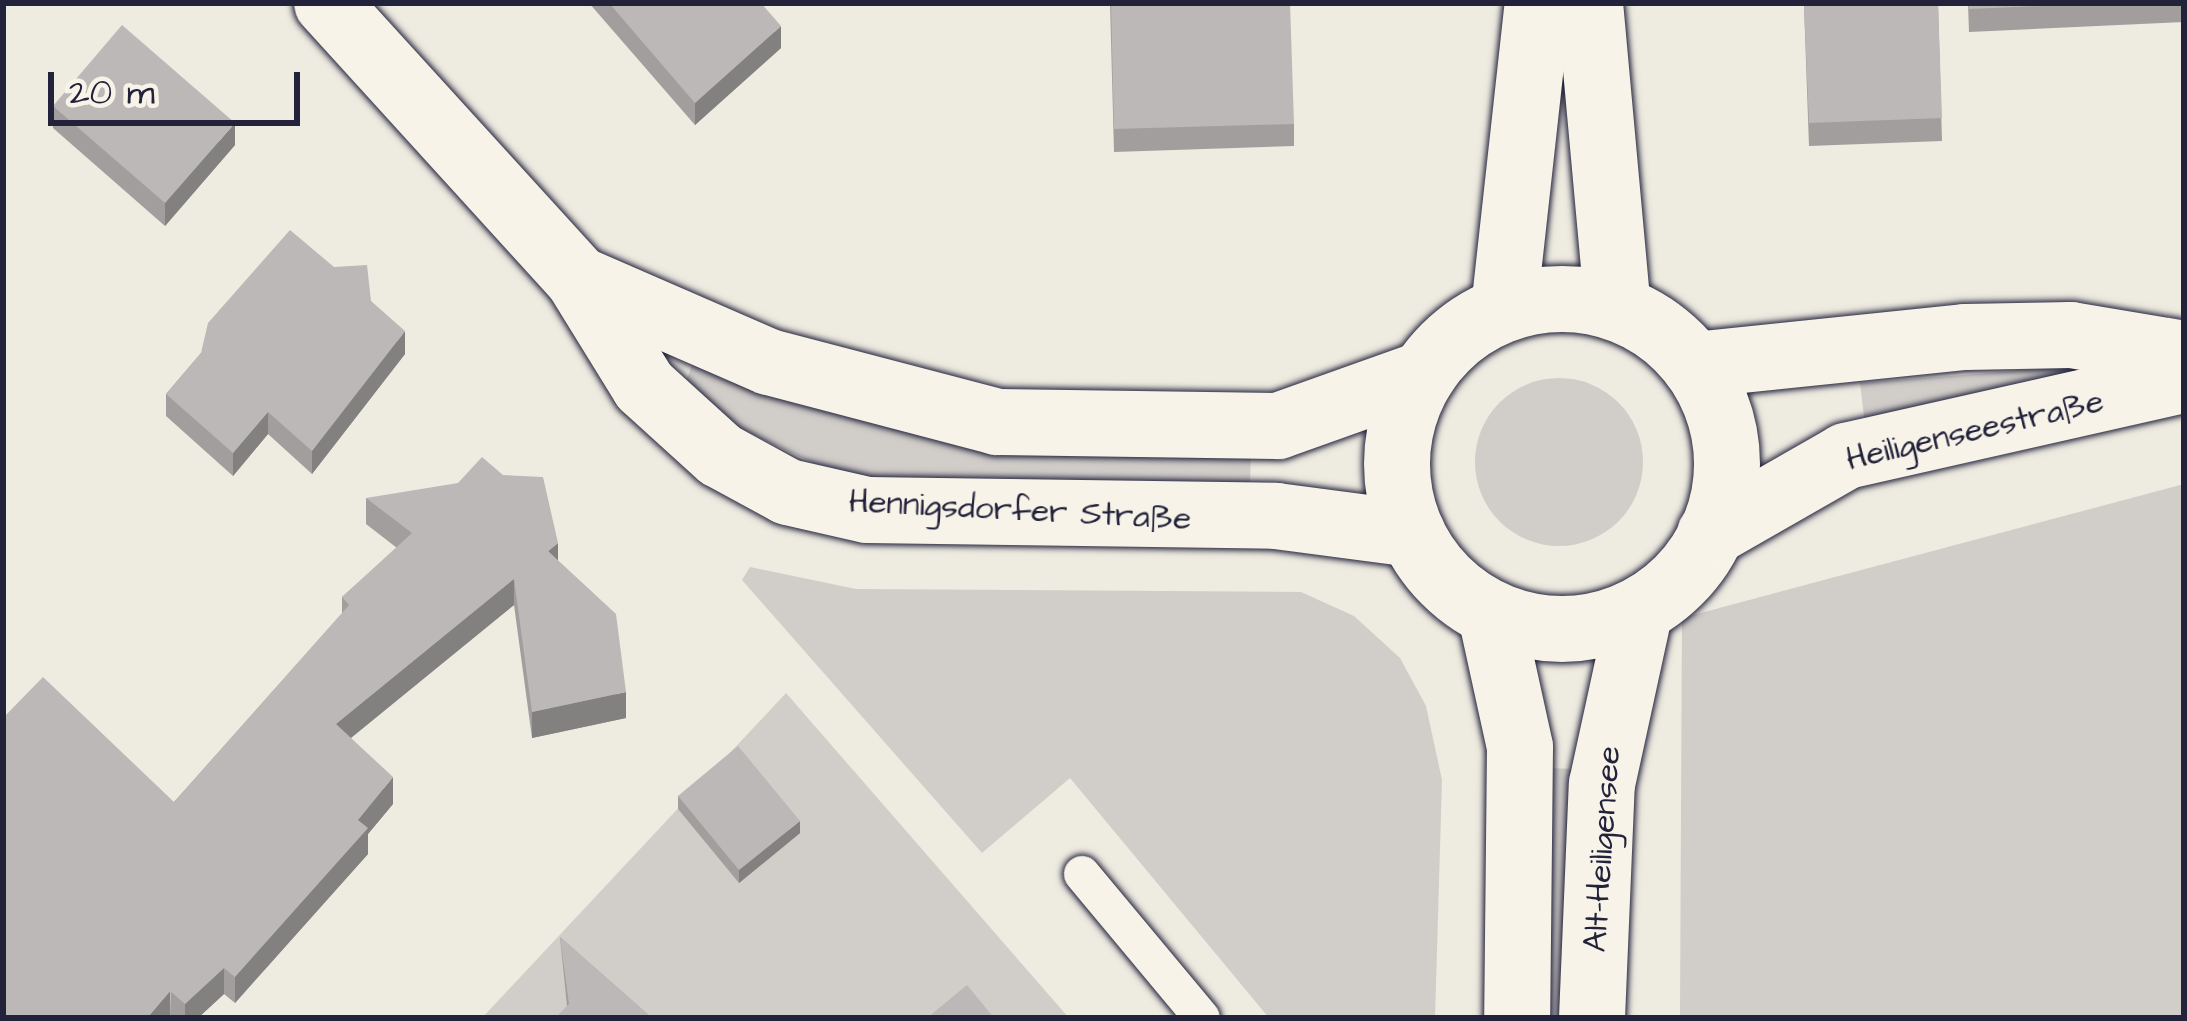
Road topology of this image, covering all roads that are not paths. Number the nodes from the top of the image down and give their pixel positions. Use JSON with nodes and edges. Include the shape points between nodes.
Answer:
{"nodes":[{"id":1,"x":327,"y":3,"type":"edge"},
{"id":2,"x":1538,"y":3,"type":"edge"},
{"id":3,"x":1590,"y":3,"type":"edge"},
{"id":4,"x":578,"y":279,"type":"junction"},
{"id":5,"x":1618,"y":308,"type":"junction"},
{"id":6,"x":1504,"y":309,"type":"junction"},
{"id":7,"x":2184,"y":354,"type":"edge"},
{"id":8,"x":1694,"y":365,"type":"junction"},
{"id":9,"x":1424,"y":374,"type":"junction"},
{"id":10,"x":2184,"y":380,"type":"edge"},
{"id":11,"x":1711,"y":533,"type":"junction"},
{"id":12,"x":1413,"y":534,"type":"junction"},
{"id":13,"x":1640,"y":610,"type":"junction"},
{"id":14,"x":1491,"y":615,"type":"junction"},
{"id":15,"x":1082,"y":874,"type":"dead end"},
{"id":16,"x":1516,"y":1013,"type":"edge"},
{"id":17,"x":1202,"y":1018,"type":"edge"},
{"id":18,"x":1592,"y":1018,"type":"edge"}],
"edges":[{"from":1,"to":4,"type":"main road","name":"Hennigsdorfer Straße"},
{"from":2,"to":6,"type":"main road"},
{"from":3,"to":5,"type":"main road"},
{"from":4,"to":9,"type":"main road","name":"Hennigsdorfer Straße","via":[[769,362],[997,422],[1278,426]]},
{"from":4,"to":12,"type":"main road","name":"Hennigsdorfer Straße","via":[[644,386],[720,455],[788,491],[867,510],[1276,516]]},
{"from":5,"to":6,"type":"main road","via":[[1591,299]]},
{"from":5,"to":8,"type":"main road"},
{"from":6,"to":9,"type":"main road","via":[[1453,338]]},
{"from":7,"to":8,"type":"main road","name":"Heiligenseestraße","via":[[2071,335]]},
{"from":8,"to":11,"type":"main road","via":[[1725,434]]},
{"from":9,"to":12,"type":"main road","via":[[1398,445]]},
{"from":10,"to":11,"type":"main road","name":"Heiligenseestraße","via":[[1846,456]]},
{"from":11,"to":13,"type":"main road","via":[[1683,579]]},
{"from":12,"to":14,"type":"main road","via":[[1445,581]]},
{"from":13,"to":14,"type":"main road","via":[[1574,631]]},
{"from":13,"to":18,"type":"main road","name":"Alt-Heiligensee","via":[[1602,784]]},
{"from":14,"to":16,"type":"main road","via":[[1520,747]]},
{"from":15,"to":17,"type":"lane"}]}
